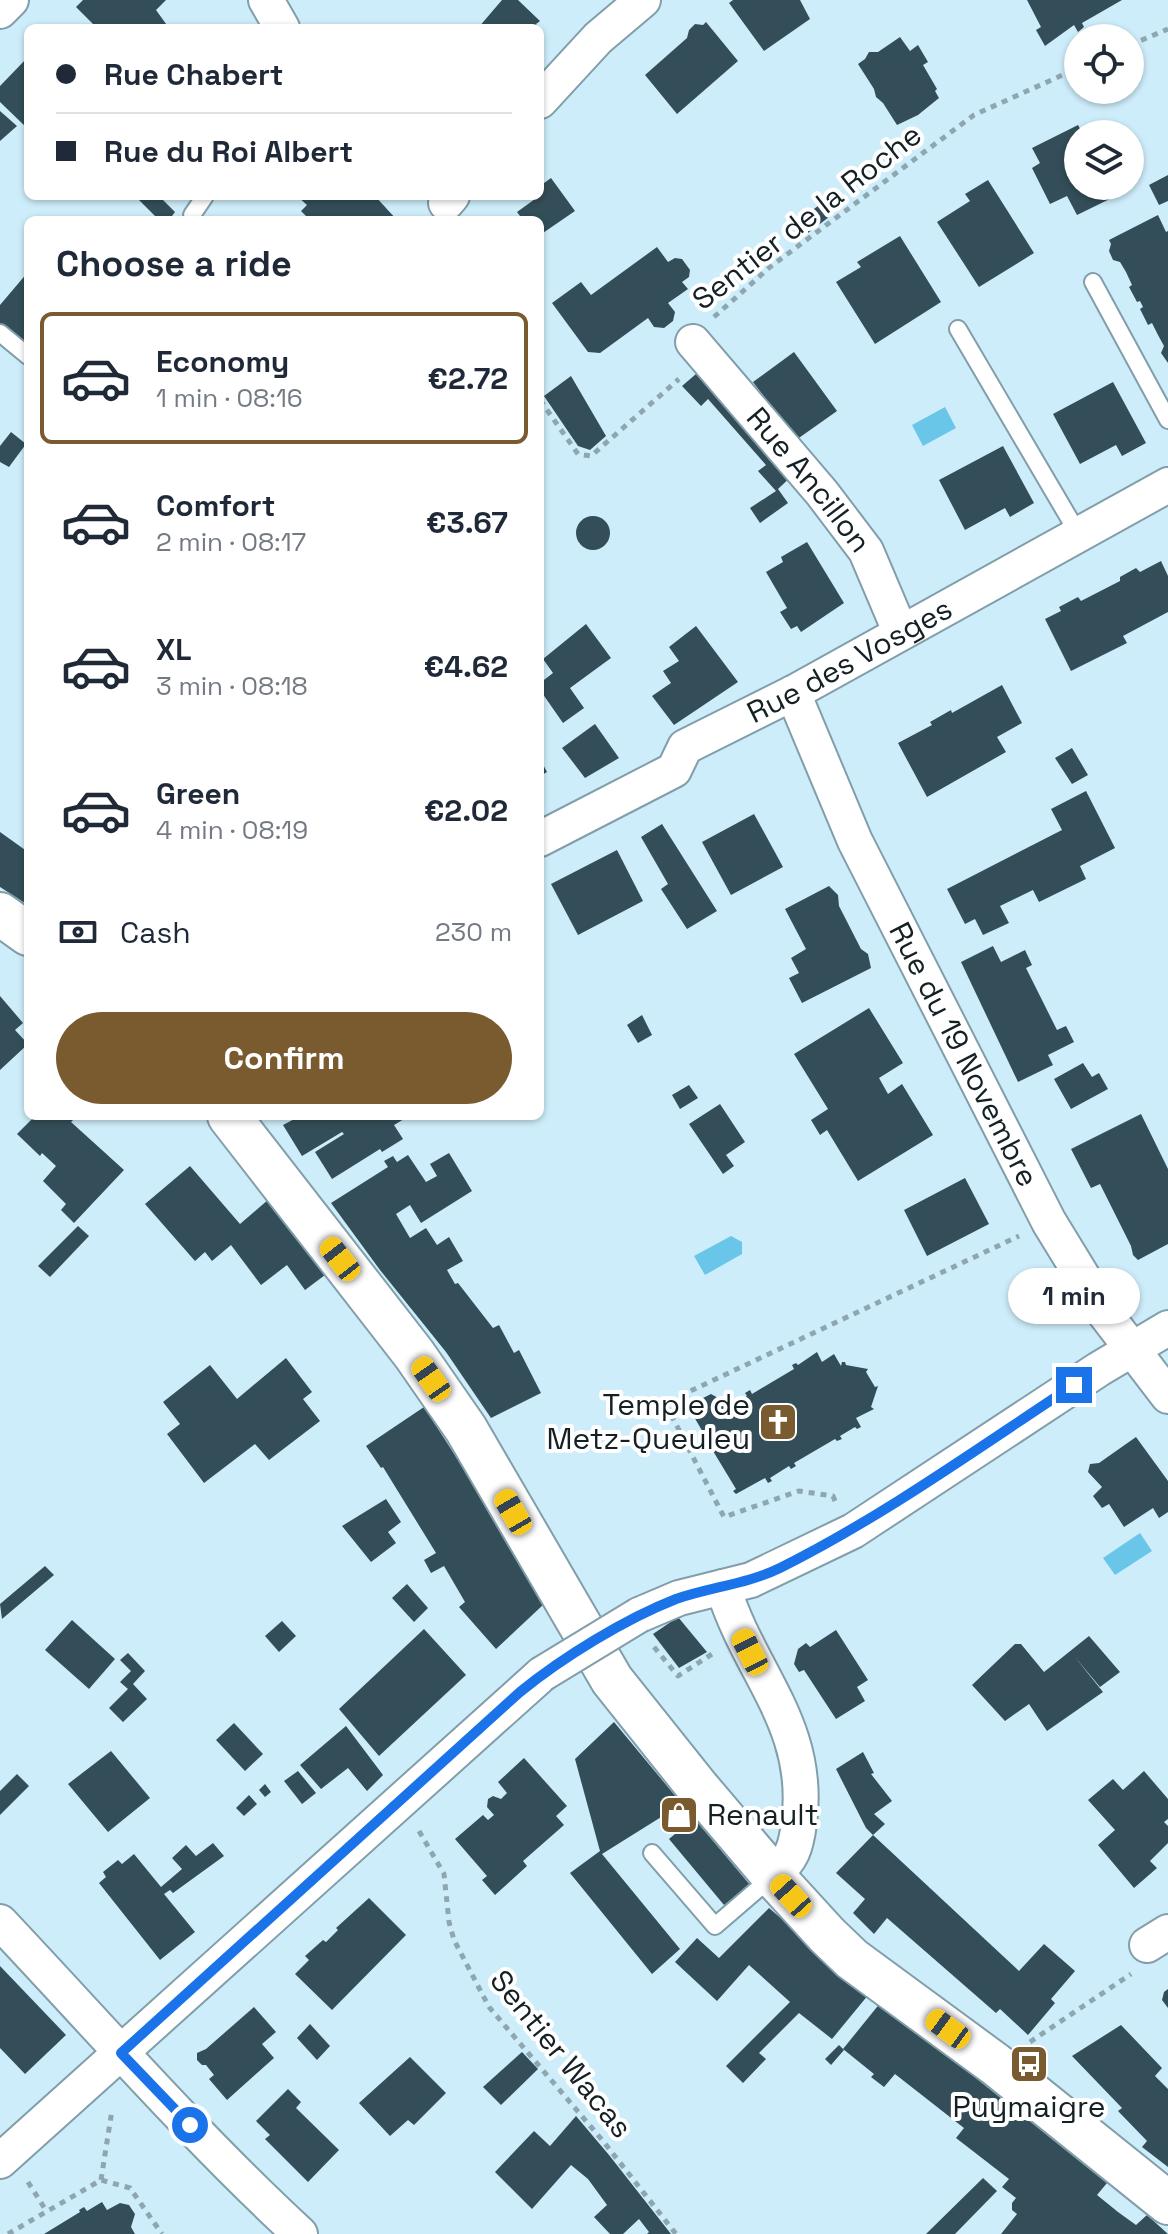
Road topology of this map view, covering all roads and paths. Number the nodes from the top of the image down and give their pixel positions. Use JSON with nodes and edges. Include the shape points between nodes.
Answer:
{"nodes":[{"id":1,"x":11,"y":0,"type":"edge"},
{"id":2,"x":266,"y":0,"type":"edge"},
{"id":3,"x":643,"y":0,"type":"edge"},
{"id":4,"x":0,"y":11,"type":"edge"},
{"id":5,"x":280,"y":24,"type":"edge"},
{"id":6,"x":1168,"y":29,"type":"edge"},
{"id":7,"x":1144,"y":39,"type":"edge"},
{"id":8,"x":1064,"y":74,"type":"edge"},
{"id":9,"x":544,"y":97,"type":"edge"},
{"id":10,"x":202,"y":200,"type":"edge"},
{"id":11,"x":192,"y":215,"type":"dead end"},
{"id":12,"x":1093,"y":282,"type":"dead end"},
{"id":13,"x":958,"y":329,"type":"dead end"},
{"id":14,"x":0,"y":333,"type":"edge"},
{"id":15,"x":693,"y":342,"type":"junction"},
{"id":16,"x":24,"y":353,"type":"edge"},
{"id":17,"x":544,"y":406,"type":"edge"},
{"id":18,"x":1168,"y":420,"type":"edge"},
{"id":19,"x":1168,"y":485,"type":"edge"},
{"id":20,"x":1079,"y":535,"type":"junction"},
{"id":21,"x":900,"y":631,"type":"junction"},
{"id":22,"x":793,"y":693,"type":"junction"},
{"id":23,"x":544,"y":837,"type":"edge"},
{"id":24,"x":0,"y":914,"type":"edge"},
{"id":25,"x":24,"y":931,"type":"edge"},
{"id":26,"x":232,"y":1120,"type":"edge"},
{"id":27,"x":1049,"y":1222,"type":"junction"},
{"id":28,"x":1168,"y":1328,"type":"edge"},
{"id":29,"x":1133,"y":1348,"type":"junction"},
{"id":30,"x":1168,"y":1396,"type":"edge"},
{"id":31,"x":833,"y":1496,"type":"dead end"},
{"id":32,"x":723,"y":1587,"type":"junction"},
{"id":33,"x":654,"y":1647,"type":"dead end"},
{"id":34,"x":711,"y":1655,"type":"dead end"},
{"id":35,"x":395,"y":1805,"type":"junction"},
{"id":36,"x":652,"y":1853,"type":"dead end"},
{"id":37,"x":773,"y":1876,"type":"junction"},
{"id":38,"x":0,"y":1922,"type":"edge"},
{"id":39,"x":1149,"y":1951,"type":"edge"},
{"id":40,"x":1045,"y":2033,"type":"dead end"},
{"id":41,"x":121,"y":2053,"type":"junction"},
{"id":42,"x":0,"y":2161,"type":"edge"},
{"id":43,"x":101,"y":2180,"type":"junction"},
{"id":44,"x":1168,"y":2203,"type":"edge"},
{"id":45,"x":8,"y":2234,"type":"edge"},
{"id":46,"x":162,"y":2234,"type":"edge"},
{"id":47,"x":300,"y":2234,"type":"edge"},
{"id":48,"x":676,"y":2234,"type":"edge"}],
"edges":[{"from":1,"to":4,"type":"street"},
{"from":2,"to":5,"type":"street"},
{"from":3,"to":9,"type":"street","via":[[598,38]]},
{"from":6,"to":7,"type":"path"},
{"from":8,"to":15,"type":"path","name":"Sentier de la Roche","via":[[974,115],[743,289]]},
{"from":10,"to":11,"type":"lane"},
{"from":12,"to":18,"type":"lane"},
{"from":13,"to":20,"type":"lane"},
{"from":14,"to":16,"type":"lane"},
{"from":15,"to":17,"type":"path","name":"Sentier de la Roche","via":[[684,374],[591,456],[578,454]]},
{"from":15,"to":21,"type":"street","name":"Rue Ancillon","via":[[866,551]]},
{"from":19,"to":20,"type":"street","name":"Rue des Vosges"},
{"from":20,"to":21,"type":"street","name":"Rue des Vosges"},
{"from":21,"to":22,"type":"street","name":"Rue des Vosges"},
{"from":22,"to":23,"type":"street","name":"Rue des Vosges","via":[[685,747],[674,770]]},
{"from":22,"to":27,"type":"street","name":"Rue du 19 Novembre","via":[[855,841]]},
{"from":24,"to":25,"type":"street"},
{"from":26,"to":37,"type":"street","via":[[466,1429],[612,1680]]},
{"from":27,"to":29,"type":"street","name":"Rue du 19 Novembre","via":[[1106,1315]]},
{"from":27,"to":31,"type":"path","via":[[665,1403],[724,1517],[799,1491]]},
{"from":28,"to":29,"type":"street"},
{"from":29,"to":30,"type":"street","name":"Rue du 19 Novembre"},
{"from":29,"to":32,"type":"street","via":[[853,1531],[777,1570]]},
{"from":32,"to":35,"type":"street","bridge":true,"via":[[639,1615],[542,1674]]},
{"from":32,"to":37,"type":"street","via":[[789,1726],[801,1773],[796,1842],[788,1863]]},
{"from":33,"to":34,"type":"path","via":[[678,1676]]},
{"from":35,"to":41,"type":"street"},
{"from":35,"to":48,"type":"path","name":"Sentier Wacas","via":[[416,1827],[444,1874],[454,1940],[489,2007]]},
{"from":36,"to":37,"type":"lane","via":[[715,1926]]},
{"from":37,"to":44,"type":"street","via":[[852,1959],[995,2064]]},
{"from":38,"to":41,"type":"street"},
{"from":39,"to":40,"type":"path"},
{"from":41,"to":42,"type":"street"},
{"from":41,"to":43,"type":"path"},
{"from":41,"to":47,"type":"street"},
{"from":43,"to":45,"type":"path"},
{"from":43,"to":46,"type":"path","via":[[130,2188]]}]}
